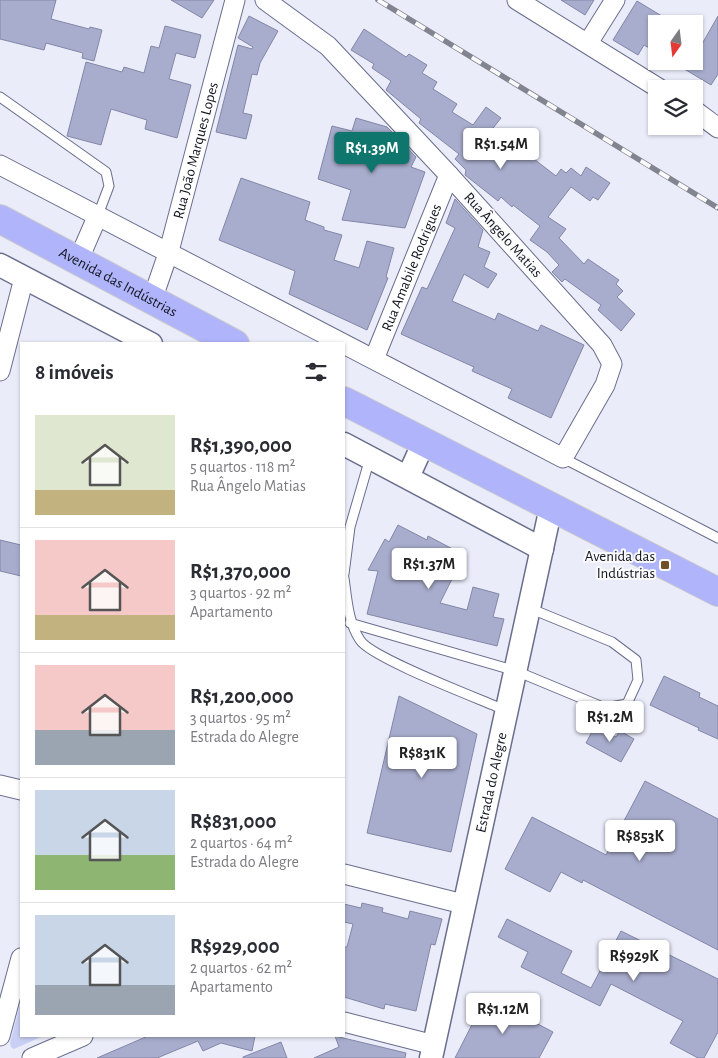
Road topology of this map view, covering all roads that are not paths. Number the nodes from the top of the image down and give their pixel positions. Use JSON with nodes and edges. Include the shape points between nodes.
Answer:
{"nodes":[{"id":1,"x":235,"y":0,"type":"edge"},
{"id":2,"x":265,"y":0,"type":"edge"},
{"id":3,"x":517,"y":0,"type":"edge"},
{"id":4,"x":615,"y":0,"type":"edge"},
{"id":5,"x":588,"y":43,"type":"junction"},
{"id":6,"x":648,"y":81,"type":"edge"},
{"id":7,"x":0,"y":97,"type":"edge"},
{"id":8,"x":703,"y":114,"type":"edge"},
{"id":9,"x":716,"y":120,"type":"edge"},
{"id":10,"x":0,"y":165,"type":"edge"},
{"id":11,"x":449,"y":175,"type":"junction"},
{"id":12,"x":98,"y":215,"type":"junction"},
{"id":13,"x":0,"y":219,"type":"edge"},
{"id":14,"x":169,"y":251,"type":"junction"},
{"id":15,"x":78,"y":260,"type":"junction"},
{"id":16,"x":0,"y":265,"type":"edge"},
{"id":17,"x":24,"y":278,"type":"junction"},
{"id":18,"x":152,"y":300,"type":"junction"},
{"id":19,"x":147,"y":342,"type":"edge"},
{"id":20,"x":231,"y":342,"type":"edge"},
{"id":21,"x":342,"y":342,"type":"edge"},
{"id":22,"x":345,"y":344,"type":"edge"},
{"id":23,"x":374,"y":359,"type":"junction"},
{"id":24,"x":0,"y":371,"type":"edge"},
{"id":25,"x":345,"y":402,"type":"edge"},
{"id":26,"x":424,"y":442,"type":"junction"},
{"id":27,"x":345,"y":444,"type":"edge"},
{"id":28,"x":370,"y":457,"type":"junction"},
{"id":29,"x":563,"y":458,"type":"junction"},
{"id":30,"x":408,"y":477,"type":"junction"},
{"id":31,"x":551,"y":507,"type":"junction"},
{"id":32,"x":718,"y":538,"type":"edge"},
{"id":33,"x":542,"y":549,"type":"junction"},
{"id":34,"x":345,"y":568,"type":"edge"},
{"id":35,"x":345,"y":584,"type":"edge"},
{"id":36,"x":718,"y":592,"type":"edge"},
{"id":37,"x":530,"y":608,"type":"junction"},
{"id":38,"x":350,"y":623,"type":"junction"},
{"id":39,"x":516,"y":671,"type":"junction"},
{"id":40,"x":508,"y":711,"type":"junction"},
{"id":41,"x":0,"y":785,"type":"edge"},
{"id":42,"x":20,"y":790,"type":"edge"},
{"id":43,"x":345,"y":874,"type":"edge"},
{"id":44,"x":463,"y":904,"type":"junction"},
{"id":45,"x":20,"y":962,"type":"edge"},
{"id":46,"x":345,"y":1022,"type":"edge"},
{"id":47,"x":0,"y":1036,"type":"edge"},
{"id":48,"x":81,"y":1037,"type":"edge"},
{"id":49,"x":432,"y":1051,"type":"edge"},
{"id":50,"x":32,"y":1058,"type":"edge"}],
"edges":[{"from":1,"to":14,"type":"street","name":"Rua João Marques Lopes"},
{"from":2,"to":11,"type":"street","name":"Rua Ângelo Matias","via":[[328,46]]},
{"from":3,"to":5,"type":"street"},
{"from":4,"to":5,"type":"street"},
{"from":5,"to":6,"type":"street"},
{"from":7,"to":12,"type":"lane","via":[[106,172],[109,186]]},
{"from":8,"to":9,"type":"street"},
{"from":10,"to":12,"type":"street"},
{"from":11,"to":23,"type":"street","name":"Rua Amabile Rodrigues"},
{"from":11,"to":29,"type":"street","name":"Rua Ângelo Matias","via":[[602,345],[612,364],[606,385]]},
{"from":12,"to":14,"type":"street"},
{"from":12,"to":15,"type":"street"},
{"from":13,"to":15,"type":"main road","name":"Avenida das Indústrias"},
{"from":14,"to":18,"type":"street","name":"Rua João Marques Lopes"},
{"from":14,"to":21,"type":"street"},
{"from":15,"to":18,"type":"main road","name":"Avenida das Indústrias"},
{"from":16,"to":17,"type":"street"},
{"from":17,"to":19,"type":"street"},
{"from":17,"to":24,"type":"street"},
{"from":18,"to":20,"type":"main road","name":"Avenida das Indústrias"},
{"from":22,"to":23,"type":"street"},
{"from":23,"to":29,"type":"street"},
{"from":25,"to":26,"type":"main road"},
{"from":26,"to":30,"type":"street"},
{"from":26,"to":31,"type":"main road"},
{"from":27,"to":28,"type":"street"},
{"from":28,"to":30,"type":"street"},
{"from":28,"to":34,"type":"lane","via":[[350,527]]},
{"from":29,"to":32,"type":"lane"},
{"from":30,"to":33,"type":"street"},
{"from":31,"to":33,"type":"street","name":"Estrada do Alegre"},
{"from":31,"to":36,"type":"main road"},
{"from":33,"to":37,"type":"street","name":"Estrada do Alegre"},
{"from":35,"to":38,"type":"lane"},
{"from":37,"to":39,"type":"street","name":"Estrada do Alegre"},
{"from":37,"to":39,"type":"lane","via":[[612,642],[636,660],[638,680],[627,704],[605,708]]},
{"from":38,"to":39,"type":"lane"},
{"from":38,"to":40,"type":"lane","via":[[361,643],[391,661]]},
{"from":39,"to":40,"type":"street","name":"Estrada do Alegre"},
{"from":40,"to":44,"type":"street","name":"Estrada do Alegre"},
{"from":41,"to":42,"type":"street"},
{"from":43,"to":44,"type":"street"},
{"from":44,"to":49,"type":"street","name":"Estrada do Alegre"},
{"from":45,"to":47,"type":"street"},
{"from":46,"to":49,"type":"street"},
{"from":48,"to":50,"type":"street"}]}
